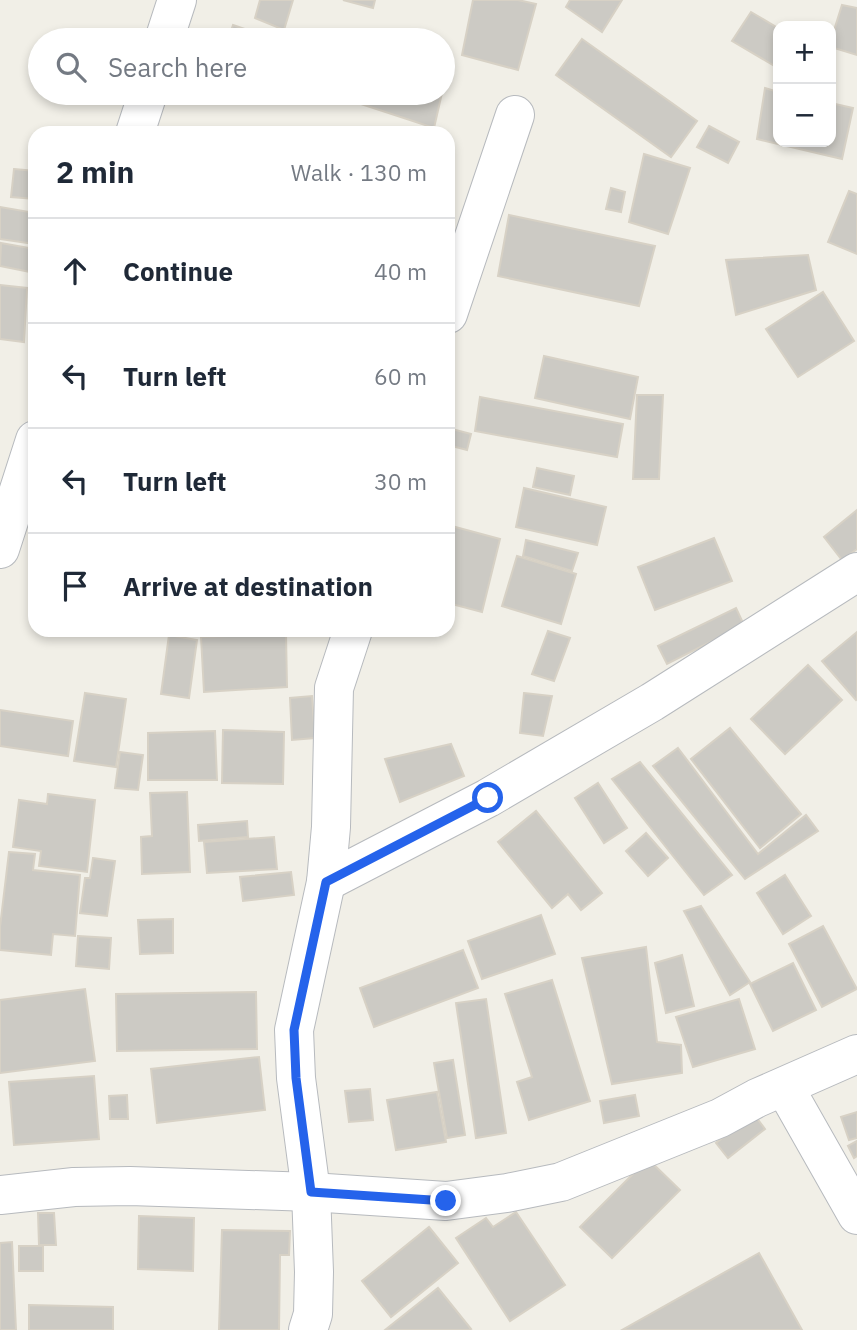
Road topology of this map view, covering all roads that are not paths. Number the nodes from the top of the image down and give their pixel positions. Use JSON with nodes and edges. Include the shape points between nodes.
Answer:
{"nodes":[{"id":1,"x":177,"y":0,"type":"edge"},
{"id":2,"x":168,"y":28,"type":"edge"},
{"id":3,"x":144,"y":105,"type":"edge"},
{"id":4,"x":515,"y":115,"type":"dead end"},
{"id":5,"x":137,"y":126,"type":"edge"},
{"id":6,"x":455,"y":293,"type":"edge"},
{"id":7,"x":28,"y":462,"type":"edge"},
{"id":8,"x":0,"y":549,"type":"edge"},
{"id":9,"x":857,"y":572,"type":"edge"},
{"id":10,"x":351,"y":637,"type":"edge"},
{"id":11,"x":326,"y":882,"type":"junction"},
{"id":12,"x":857,"y":1054,"type":"edge"},
{"id":13,"x":785,"y":1087,"type":"junction"},
{"id":14,"x":311,"y":1192,"type":"junction"},
{"id":15,"x":0,"y":1195,"type":"edge"},
{"id":16,"x":857,"y":1215,"type":"edge"},
{"id":17,"x":308,"y":1330,"type":"edge"}],
"edges":[{"from":1,"to":2,"type":"street"},
{"from":3,"to":5,"type":"street"},
{"from":4,"to":6,"type":"street"},
{"from":7,"to":8,"type":"street"},
{"from":9,"to":11,"type":"street","via":[[652,702],[488,798]]},
{"from":10,"to":11,"type":"street","via":[[334,688]]},
{"from":11,"to":14,"type":"street","via":[[294,1030]]},
{"from":12,"to":13,"type":"street"},
{"from":13,"to":14,"type":"street","via":[[561,1182],[446,1201]]},
{"from":13,"to":16,"type":"street"},
{"from":14,"to":15,"type":"street","via":[[74,1186]]},
{"from":14,"to":17,"type":"street","via":[[314,1272]]}]}
